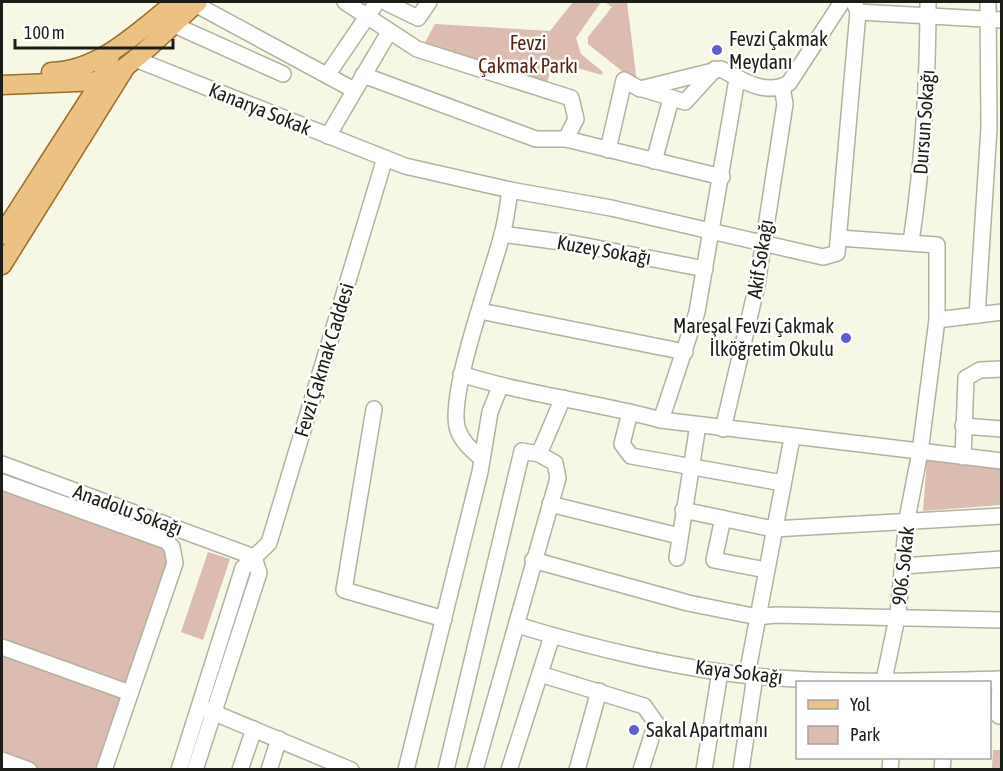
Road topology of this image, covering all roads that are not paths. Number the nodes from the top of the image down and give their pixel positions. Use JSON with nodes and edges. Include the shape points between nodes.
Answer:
{"nodes":[{"id":1,"x":176,"y":2,"type":"edge"},
{"id":2,"x":345,"y":2,"type":"edge"},
{"id":3,"x":377,"y":2,"type":"edge"},
{"id":4,"x":385,"y":2,"type":"edge"},
{"id":5,"x":429,"y":2,"type":"edge"},
{"id":6,"x":842,"y":2,"type":"edge"},
{"id":7,"x":988,"y":2,"type":"edge"},
{"id":8,"x":197,"y":3,"type":"edge"},
{"id":9,"x":856,"y":7,"type":"edge"},
{"id":10,"x":928,"y":9,"type":"edge"},
{"id":11,"x":368,"y":18,"type":"junction"},
{"id":12,"x":418,"y":18,"type":"junction"},
{"id":13,"x":994,"y":20,"type":"edge"},
{"id":14,"x":172,"y":24,"type":"junction"},
{"id":15,"x":389,"y":32,"type":"junction"},
{"id":16,"x":404,"y":42,"type":"junction"},
{"id":17,"x":111,"y":53,"type":"junction"},
{"id":18,"x":130,"y":64,"type":"junction"},
{"id":19,"x":715,"y":69,"type":"junction"},
{"id":20,"x":2,"y":74,"type":"edge"},
{"id":21,"x":283,"y":74,"type":"dead end"},
{"id":22,"x":328,"y":74,"type":"junction"},
{"id":23,"x":363,"y":75,"type":"junction"},
{"id":24,"x":737,"y":80,"type":"junction"},
{"id":25,"x":101,"y":81,"type":"junction"},
{"id":26,"x":72,"y":82,"type":"junction"},
{"id":27,"x":2,"y":85,"type":"edge"},
{"id":28,"x":782,"y":87,"type":"junction"},
{"id":29,"x":643,"y":89,"type":"junction"},
{"id":30,"x":354,"y":90,"type":"junction"},
{"id":31,"x":90,"y":97,"type":"junction"},
{"id":32,"x":671,"y":99,"type":"junction"},
{"id":33,"x":328,"y":136,"type":"junction"},
{"id":34,"x":566,"y":140,"type":"junction"},
{"id":35,"x":608,"y":150,"type":"junction"},
{"id":36,"x":385,"y":158,"type":"junction"},
{"id":37,"x":654,"y":161,"type":"junction"},
{"id":38,"x":722,"y":177,"type":"junction"},
{"id":39,"x":510,"y":190,"type":"junction"},
{"id":40,"x":713,"y":231,"type":"junction"},
{"id":41,"x":502,"y":234,"type":"junction"},
{"id":42,"x":2,"y":235,"type":"edge"},
{"id":43,"x":839,"y":238,"type":"junction"},
{"id":44,"x":911,"y":242,"type":"junction"},
{"id":45,"x":764,"y":243,"type":"junction"},
{"id":46,"x":2,"y":265,"type":"edge"},
{"id":47,"x":705,"y":269,"type":"junction"},
{"id":48,"x":480,"y":311,"type":"junction"},
{"id":49,"x":1002,"y":312,"type":"edge"},
{"id":50,"x":976,"y":315,"type":"junction"},
{"id":51,"x":937,"y":320,"type":"junction"},
{"id":52,"x":685,"y":352,"type":"junction"},
{"id":53,"x":1002,"y":369,"type":"edge"},
{"id":54,"x":461,"y":374,"type":"junction"},
{"id":55,"x":500,"y":387,"type":"junction"},
{"id":56,"x":563,"y":398,"type":"junction"},
{"id":57,"x":374,"y":409,"type":"dead end"},
{"id":58,"x":630,"y":412,"type":"junction"},
{"id":59,"x":662,"y":420,"type":"junction"},
{"id":60,"x":698,"y":425,"type":"junction"},
{"id":61,"x":963,"y":426,"type":"junction"},
{"id":62,"x":723,"y":429,"type":"junction"},
{"id":63,"x":1002,"y":429,"type":"edge"},
{"id":64,"x":792,"y":438,"type":"junction"},
{"id":65,"x":920,"y":452,"type":"junction"},
{"id":66,"x":539,"y":454,"type":"junction"},
{"id":67,"x":963,"y":457,"type":"junction"},
{"id":68,"x":481,"y":458,"type":"junction"},
{"id":69,"x":1002,"y":461,"type":"edge"},
{"id":70,"x":2,"y":464,"type":"edge"},
{"id":71,"x":690,"y":465,"type":"junction"},
{"id":72,"x":2,"y":482,"type":"edge"},
{"id":73,"x":783,"y":483,"type":"junction"},
{"id":74,"x":550,"y":504,"type":"junction"},
{"id":75,"x":683,"y":510,"type":"junction"},
{"id":76,"x":1002,"y":516,"type":"edge"},
{"id":77,"x":723,"y":518,"type":"junction"},
{"id":78,"x":908,"y":519,"type":"junction"},
{"id":79,"x":773,"y":529,"type":"junction"},
{"id":80,"x":679,"y":536,"type":"junction"},
{"id":81,"x":254,"y":556,"type":"junction"},
{"id":82,"x":677,"y":558,"type":"dead end"},
{"id":83,"x":1002,"y":558,"type":"edge"},
{"id":84,"x":533,"y":560,"type":"junction"},
{"id":85,"x":903,"y":566,"type":"junction"},
{"id":86,"x":766,"y":570,"type":"junction"},
{"id":87,"x":758,"y":617,"type":"junction"},
{"id":88,"x":444,"y":619,"type":"junction"},
{"id":89,"x":897,"y":620,"type":"junction"},
{"id":90,"x":1002,"y":620,"type":"edge"},
{"id":91,"x":517,"y":625,"type":"junction"},
{"id":92,"x":552,"y":636,"type":"junction"},
{"id":93,"x":2,"y":646,"type":"edge"},
{"id":94,"x":720,"y":672,"type":"junction"},
{"id":95,"x":540,"y":674,"type":"junction"},
{"id":96,"x":751,"y":676,"type":"junction"},
{"id":97,"x":1001,"y":679,"type":"edge"},
{"id":98,"x":884,"y":680,"type":"junction"},
{"id":99,"x":950,"y":681,"type":"edge"},
{"id":100,"x":599,"y":691,"type":"junction"},
{"id":101,"x":130,"y":693,"type":"junction"},
{"id":102,"x":206,"y":710,"type":"junction"},
{"id":103,"x":999,"y":716,"type":"dead end"},
{"id":104,"x":254,"y":729,"type":"junction"},
{"id":105,"x":279,"y":739,"type":"junction"},
{"id":106,"x":2,"y":759,"type":"edge"},
{"id":107,"x":343,"y":768,"type":"edge"},
{"id":108,"x":29,"y":770,"type":"edge"},
{"id":109,"x":104,"y":770,"type":"edge"},
{"id":110,"x":179,"y":770,"type":"edge"},
{"id":111,"x":195,"y":770,"type":"edge"},
{"id":112,"x":240,"y":770,"type":"edge"},
{"id":113,"x":269,"y":770,"type":"edge"},
{"id":114,"x":406,"y":770,"type":"edge"},
{"id":115,"x":446,"y":770,"type":"edge"},
{"id":116,"x":475,"y":770,"type":"edge"},
{"id":117,"x":509,"y":770,"type":"edge"},
{"id":118,"x":577,"y":770,"type":"edge"},
{"id":119,"x":641,"y":770,"type":"edge"},
{"id":120,"x":704,"y":770,"type":"edge"},
{"id":121,"x":741,"y":770,"type":"edge"}],
"edges":[{"from":1,"to":17,"type":"main road"},
{"from":2,"to":11,"type":"street"},
{"from":3,"to":11,"type":"street"},
{"from":4,"to":12,"type":"street"},
{"from":5,"to":12,"type":"street"},
{"from":6,"to":28,"type":"street","via":[[789,83]]},
{"from":7,"to":13,"type":"street"},
{"from":8,"to":14,"type":"main road"},
{"from":8,"to":22,"type":"street"},
{"from":9,"to":10,"type":"street"},
{"from":9,"to":43,"type":"street"},
{"from":10,"to":13,"type":"street"},
{"from":10,"to":44,"type":"street","name":"Dursun Sokağı","via":[[928,91]]},
{"from":11,"to":15,"type":"street"},
{"from":11,"to":22,"type":"street"},
{"from":12,"to":16,"type":"street"},
{"from":13,"to":50,"type":"street"},
{"from":14,"to":18,"type":"main road"},
{"from":14,"to":21,"type":"street"},
{"from":15,"to":16,"type":"street"},
{"from":15,"to":23,"type":"street"},
{"from":16,"to":34,"type":"street","via":[[571,98],[576,119]]},
{"from":17,"to":20,"type":"main road","via":[[75,69]]},
{"from":17,"to":25,"type":"main road"},
{"from":18,"to":25,"type":"main road"},
{"from":18,"to":33,"type":"street","name":"Kanarya Sokak"},
{"from":18,"to":46,"type":"main road"},
{"from":19,"to":24,"type":"street","via":[[723,69]]},
{"from":19,"to":29,"type":"street"},
{"from":19,"to":32,"type":"street","via":[[687,101]]},
{"from":22,"to":30,"type":"street"},
{"from":23,"to":30,"type":"street"},
{"from":23,"to":34,"type":"street","via":[[522,135]]},
{"from":24,"to":28,"type":"street"},
{"from":24,"to":38,"type":"street"},
{"from":25,"to":26,"type":"main road"},
{"from":25,"to":31,"type":"main road"},
{"from":26,"to":27,"type":"main road"},
{"from":26,"to":31,"type":"main road","via":[[89,87]]},
{"from":28,"to":45,"type":"street","name":"Akif Sokağı","via":[[785,104]]},
{"from":29,"to":32,"type":"street"},
{"from":29,"to":35,"type":"street","via":[[624,80]]},
{"from":30,"to":33,"type":"street"},
{"from":31,"to":42,"type":"main road"},
{"from":32,"to":37,"type":"street"},
{"from":33,"to":36,"type":"street","name":"Kanarya Sokak"},
{"from":34,"to":35,"type":"street"},
{"from":35,"to":37,"type":"street"},
{"from":36,"to":39,"type":"street","name":"Kanarya Sokak"},
{"from":36,"to":81,"type":"street","name":"Fevzi Çakmak Caddesi","via":[[269,543]]},
{"from":37,"to":38,"type":"street"},
{"from":38,"to":40,"type":"street"},
{"from":39,"to":40,"type":"street","name":"Kanarya Sokak"},
{"from":39,"to":41,"type":"street"},
{"from":40,"to":45,"type":"street","name":"Kanarya Sokak"},
{"from":40,"to":47,"type":"street"},
{"from":41,"to":47,"type":"street","name":"Kuzey Sokağı"},
{"from":41,"to":48,"type":"street"},
{"from":43,"to":44,"type":"street"},
{"from":43,"to":45,"type":"street","name":"Kanarya Sokak","via":[[837,253],[823,257]]},
{"from":44,"to":51,"type":"street","name":"906. Sokak","via":[[937,245]]},
{"from":45,"to":62,"type":"street","name":"Akif Sokağı"},
{"from":47,"to":52,"type":"street"},
{"from":48,"to":52,"type":"street"},
{"from":48,"to":54,"type":"street"},
{"from":49,"to":50,"type":"street"},
{"from":50,"to":51,"type":"street"},
{"from":51,"to":65,"type":"street","name":"906. Sokak"},
{"from":52,"to":59,"type":"street"},
{"from":53,"to":61,"type":"street","via":[[980,370],[966,378]]},
{"from":54,"to":55,"type":"street"},
{"from":54,"to":68,"type":"street","via":[[457,430]]},
{"from":55,"to":56,"type":"street"},
{"from":55,"to":68,"type":"street","via":[[489,412]]},
{"from":56,"to":58,"type":"street"},
{"from":56,"to":66,"type":"street"},
{"from":57,"to":88,"type":"street","via":[[344,590]]},
{"from":58,"to":59,"type":"street"},
{"from":58,"to":71,"type":"street","via":[[622,444],[631,456]]},
{"from":59,"to":60,"type":"street"},
{"from":60,"to":62,"type":"street"},
{"from":60,"to":71,"type":"street"},
{"from":61,"to":63,"type":"street"},
{"from":61,"to":67,"type":"street"},
{"from":62,"to":64,"type":"street"},
{"from":64,"to":65,"type":"street"},
{"from":64,"to":73,"type":"street"},
{"from":65,"to":67,"type":"street"},
{"from":65,"to":78,"type":"street","name":"906. Sokak"},
{"from":66,"to":74,"type":"street","via":[[555,463],[558,478]]},
{"from":66,"to":115,"type":"street","via":[[522,451],[518,461]]},
{"from":67,"to":69,"type":"street"},
{"from":68,"to":88,"type":"street"},
{"from":70,"to":81,"type":"street","name":"Anadolu Sokağı"},
{"from":71,"to":73,"type":"street"},
{"from":71,"to":75,"type":"street"},
{"from":72,"to":101,"type":"street","via":[[166,541],[172,547],[175,563]]},
{"from":73,"to":79,"type":"street"},
{"from":74,"to":80,"type":"street"},
{"from":74,"to":84,"type":"street"},
{"from":75,"to":77,"type":"street"},
{"from":75,"to":80,"type":"street"},
{"from":76,"to":78,"type":"street"},
{"from":77,"to":79,"type":"street"},
{"from":77,"to":86,"type":"street","via":[[714,560]]},
{"from":78,"to":79,"type":"street"},
{"from":78,"to":85,"type":"street","name":"906. Sokak"},
{"from":79,"to":86,"type":"street"},
{"from":80,"to":82,"type":"street"},
{"from":81,"to":102,"type":"street","via":[[259,573]]},
{"from":83,"to":85,"type":"street"},
{"from":84,"to":87,"type":"street","via":[[688,603]]},
{"from":84,"to":91,"type":"street"},
{"from":85,"to":89,"type":"street","name":"906. Sokak"},
{"from":86,"to":87,"type":"street"},
{"from":87,"to":89,"type":"street"},
{"from":87,"to":96,"type":"street"},
{"from":88,"to":114,"type":"street"},
{"from":89,"to":90,"type":"street"},
{"from":89,"to":98,"type":"street","name":"906. Sokak"},
{"from":91,"to":92,"type":"street","name":"Kaya Sokağı"},
{"from":91,"to":116,"type":"street"},
{"from":92,"to":94,"type":"street","name":"Kaya Sokağı"},
{"from":92,"to":95,"type":"street"},
{"from":93,"to":101,"type":"street"},
{"from":94,"to":96,"type":"street","name":"Kaya Sokağı"},
{"from":94,"to":120,"type":"street"},
{"from":95,"to":100,"type":"street"},
{"from":95,"to":117,"type":"street"},
{"from":96,"to":98,"type":"street","name":"Kaya Sokağı"},
{"from":96,"to":121,"type":"street"},
{"from":97,"to":99,"type":"street","name":"Kaya Sokağı"},
{"from":97,"to":103,"type":"street"},
{"from":98,"to":99,"type":"street","name":"Kaya Sokağı"},
{"from":100,"to":118,"type":"street"},
{"from":100,"to":119,"type":"street","via":[[644,706],[652,714],[656,723]]},
{"from":101,"to":109,"type":"street"},
{"from":102,"to":104,"type":"street"},
{"from":102,"to":110,"type":"street"},
{"from":102,"to":111,"type":"street"},
{"from":104,"to":105,"type":"street"},
{"from":104,"to":112,"type":"street"},
{"from":105,"to":107,"type":"street"},
{"from":105,"to":113,"type":"street"},
{"from":106,"to":108,"type":"street"}]}
